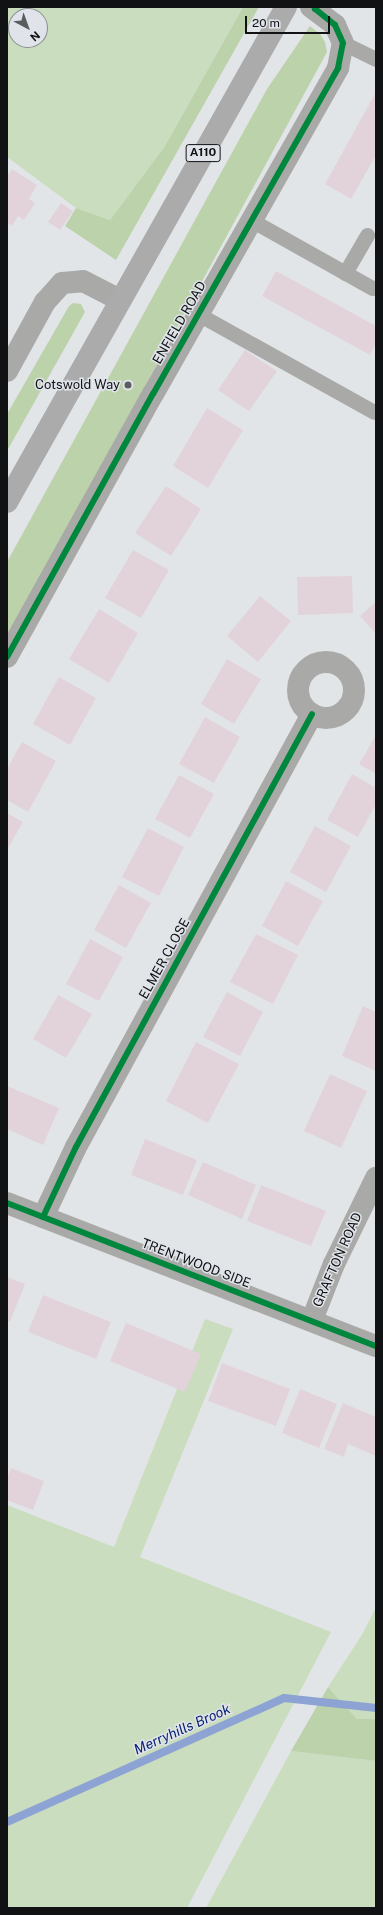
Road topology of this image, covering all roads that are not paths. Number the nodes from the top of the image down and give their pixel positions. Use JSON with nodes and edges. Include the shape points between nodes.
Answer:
{"nodes":[{"id":1,"x":286,"y":7,"type":"edge"},
{"id":2,"x":311,"y":7,"type":"edge"},
{"id":3,"x":343,"y":43,"type":"junction"},
{"id":4,"x":376,"y":58,"type":"edge"},
{"id":5,"x":251,"y":220,"type":"junction"},
{"id":6,"x":367,"y":235,"type":"dead end"},
{"id":7,"x":345,"y":273,"type":"junction"},
{"id":8,"x":372,"y":288,"type":"dead end"},
{"id":9,"x":120,"y":300,"type":"junction"},
{"id":10,"x":198,"y":314,"type":"junction"},
{"id":11,"x":7,"y":371,"type":"edge"},
{"id":12,"x":374,"y":412,"type":"dead end"},
{"id":13,"x":7,"y":502,"type":"edge"},
{"id":14,"x":7,"y":657,"type":"edge"},
{"id":15,"x":312,"y":714,"type":"dead end"},
{"id":16,"x":376,"y":1178,"type":"edge"},
{"id":17,"x":7,"y":1203,"type":"edge"},
{"id":18,"x":42,"y":1217,"type":"junction"},
{"id":19,"x":312,"y":1320,"type":"junction"},
{"id":20,"x":376,"y":1346,"type":"edge"}],
"edges":[{"from":1,"to":9,"type":"main road","number":"A110"},
{"from":2,"to":3,"type":"street","via":[[335,25]]},
{"from":3,"to":4,"type":"lane"},
{"from":3,"to":5,"type":"street","name":"ENFIELD ROAD","via":[[338,68]]},
{"from":5,"to":7,"type":"lane"},
{"from":5,"to":10,"type":"street","name":"ENFIELD ROAD"},
{"from":6,"to":7,"type":"lane"},
{"from":7,"to":8,"type":"lane"},
{"from":9,"to":11,"type":"street","via":[[83,281],[62,283],[45,302]]},
{"from":9,"to":13,"type":"main road","number":"A110"},
{"from":10,"to":12,"type":"lane"},
{"from":10,"to":14,"type":"street","name":"ENFIELD ROAD"},
{"from":15,"to":18,"type":"street","name":"ELMER CLOSE","via":[[76,1147]]},
{"from":16,"to":19,"type":"street","name":"GRAFTON ROAD","via":[[334,1264]]},
{"from":17,"to":18,"type":"street","name":"TRENTWOOD SIDE"},
{"from":18,"to":19,"type":"street","name":"TRENTWOOD SIDE"},
{"from":19,"to":20,"type":"street","name":"TRENTWOOD SIDE"}]}
